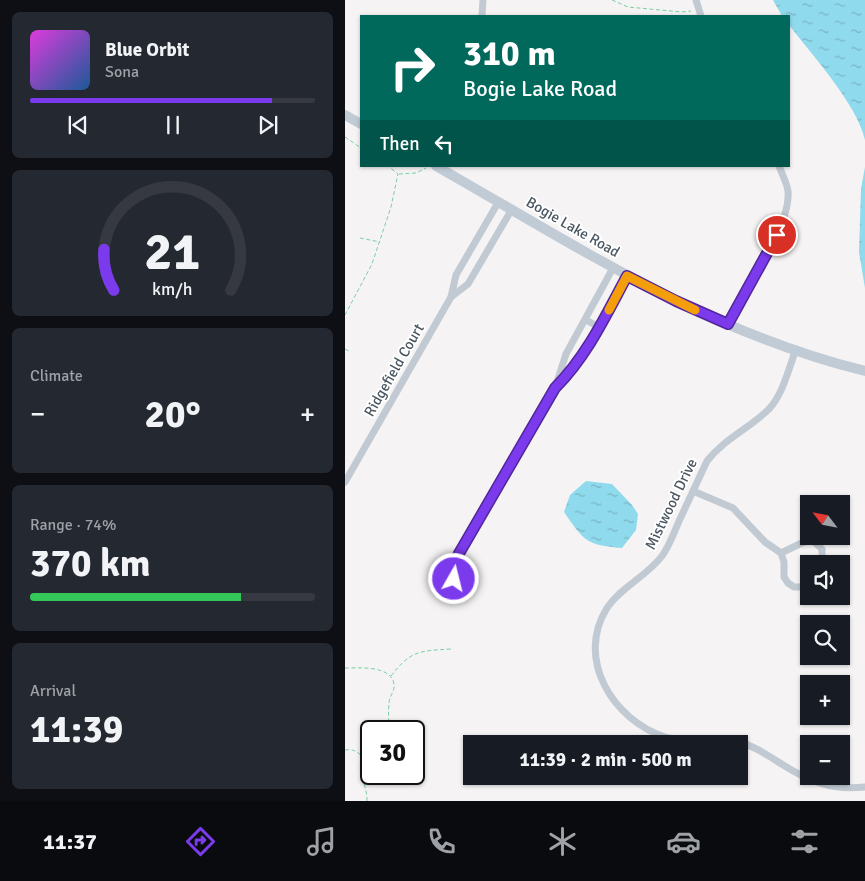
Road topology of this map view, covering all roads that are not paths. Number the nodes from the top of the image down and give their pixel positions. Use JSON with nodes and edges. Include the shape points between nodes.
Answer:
{"nodes":[{"id":1,"x":483,"y":0,"type":"edge"},
{"id":2,"x":695,"y":0,"type":"edge"},
{"id":3,"x":482,"y":15,"type":"edge"},
{"id":4,"x":701,"y":15,"type":"edge"},
{"id":5,"x":345,"y":115,"type":"edge"},
{"id":6,"x":360,"y":123,"type":"edge"},
{"id":7,"x":439,"y":167,"type":"edge"},
{"id":8,"x":779,"y":167,"type":"edge"},
{"id":9,"x":499,"y":201,"type":"junction"},
{"id":10,"x":512,"y":209,"type":"junction"},
{"id":11,"x":613,"y":268,"type":"junction"},
{"id":12,"x":627,"y":276,"type":"junction"},
{"id":13,"x":451,"y":297,"type":"junction"},
{"id":14,"x":586,"y":320,"type":"junction"},
{"id":15,"x":728,"y":324,"type":"junction"},
{"id":16,"x":599,"y":327,"type":"junction"},
{"id":17,"x":796,"y":349,"type":"junction"},
{"id":18,"x":865,"y":371,"type":"edge"},
{"id":19,"x":555,"y":388,"type":"junction"},
{"id":20,"x":345,"y":482,"type":"edge"},
{"id":21,"x":693,"y":491,"type":"junction"},
{"id":22,"x":781,"y":553,"type":"junction"},
{"id":23,"x":822,"y":555,"type":"edge"},
{"id":24,"x":450,"y":569,"type":"dead end"},
{"id":25,"x":800,"y":587,"type":"edge"},
{"id":26,"x":865,"y":788,"type":"edge"}],
"edges":[{"from":1,"to":3,"type":"street"},
{"from":2,"to":4,"type":"street"},
{"from":5,"to":6,"type":"main road"},
{"from":7,"to":9,"type":"main road","name":"Bogie Lake Road"},
{"from":8,"to":15,"type":"street","via":[[788,192],[783,219]]},
{"from":9,"to":10,"type":"main road","name":"Bogie Lake Road"},
{"from":9,"to":13,"type":"street","name":"Ridgefield Court","via":[[456,275]]},
{"from":10,"to":11,"type":"main road","name":"Bogie Lake Road"},
{"from":10,"to":13,"type":"street","name":"Ridgefield Court","via":[[468,284]]},
{"from":11,"to":12,"type":"main road","name":"Bogie Lake Road"},
{"from":11,"to":14,"type":"street"},
{"from":12,"to":15,"type":"main road","name":"Bogie Lake Road"},
{"from":12,"to":16,"type":"street"},
{"from":13,"to":20,"type":"street","name":"Ridgefield Court"},
{"from":14,"to":16,"type":"street"},
{"from":14,"to":19,"type":"street","via":[[567,354]]},
{"from":15,"to":17,"type":"main road","name":"Bogie Lake Road","via":[[763,340]]},
{"from":16,"to":19,"type":"street","via":[[577,362]]},
{"from":17,"to":18,"type":"main road","name":"Bogie Lake Road"},
{"from":17,"to":21,"type":"street","name":"Mistwood Drive","via":[[769,408],[714,452]]},
{"from":19,"to":24,"type":"street"},
{"from":21,"to":22,"type":"street","via":[[733,508],[765,542]]},
{"from":21,"to":26,"type":"street","name":"Mistwood Drive","via":[[662,556],[649,571],[617,596],[601,621],[594,647],[602,684],[621,710],[650,732],[681,740],[736,741],[823,785]]},
{"from":22,"to":23,"type":"street","via":[[813,541],[822,549]]},
{"from":22,"to":25,"type":"street","via":[[784,577],[794,587]]}]}
